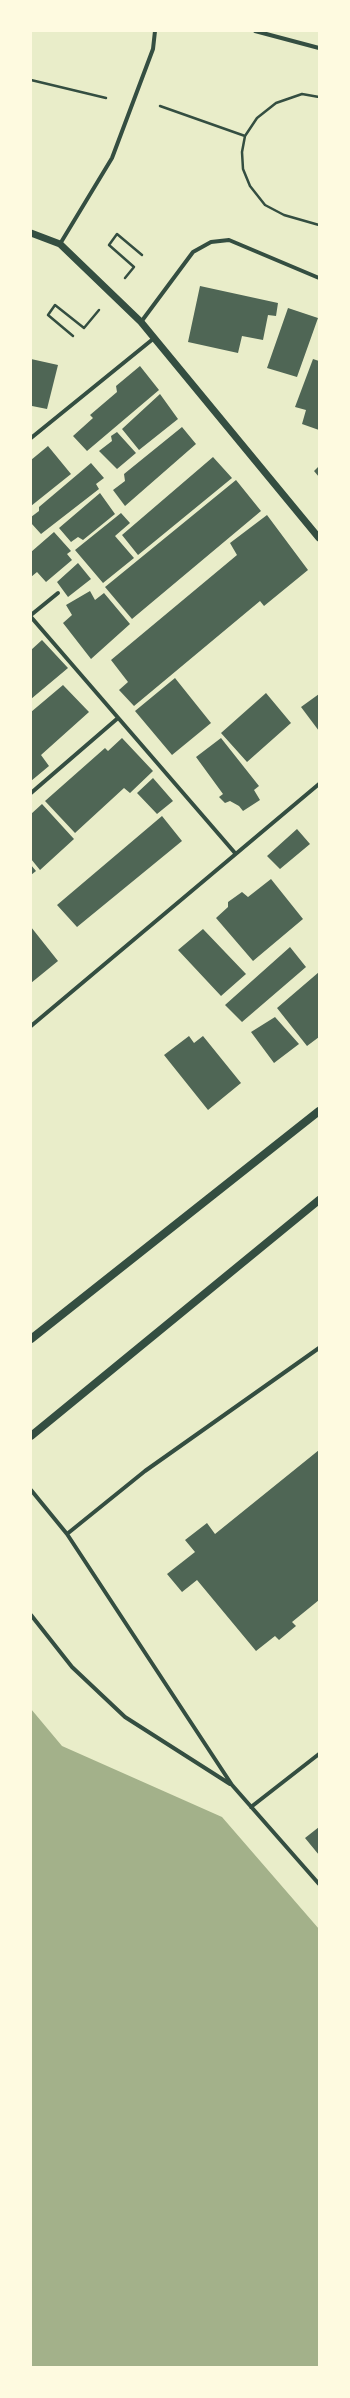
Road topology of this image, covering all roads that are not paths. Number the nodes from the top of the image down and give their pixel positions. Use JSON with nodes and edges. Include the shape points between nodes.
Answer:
{"nodes":[{"id":1,"x":155,"y":31,"type":"edge"},
{"id":2,"x":255,"y":31,"type":"edge"},
{"id":3,"x":319,"y":48,"type":"edge"},
{"id":4,"x":31,"y":233,"type":"edge"},
{"id":5,"x":60,"y":244,"type":"junction"},
{"id":6,"x":319,"y":278,"type":"edge"},
{"id":7,"x":141,"y":322,"type":"junction"},
{"id":8,"x":154,"y":339,"type":"junction"},
{"id":9,"x":31,"y":438,"type":"edge"},
{"id":10,"x":319,"y":538,"type":"edge"},
{"id":11,"x":58,"y":593,"type":"dead end"},
{"id":12,"x":31,"y":616,"type":"edge"},
{"id":13,"x":118,"y":718,"type":"junction"},
{"id":14,"x":319,"y":784,"type":"edge"},
{"id":15,"x":31,"y":793,"type":"edge"},
{"id":16,"x":234,"y":853,"type":"junction"},
{"id":17,"x":31,"y":1026,"type":"edge"},
{"id":18,"x":319,"y":1111,"type":"edge"},
{"id":19,"x":319,"y":1200,"type":"edge"},
{"id":20,"x":31,"y":1339,"type":"edge"},
{"id":21,"x":319,"y":1348,"type":"edge"},
{"id":22,"x":31,"y":1436,"type":"edge"},
{"id":23,"x":31,"y":1490,"type":"edge"},
{"id":24,"x":67,"y":1534,"type":"junction"},
{"id":25,"x":31,"y":1615,"type":"edge"},
{"id":26,"x":319,"y":1754,"type":"edge"},
{"id":27,"x":232,"y":1785,"type":"junction"},
{"id":28,"x":252,"y":1807,"type":"junction"},
{"id":29,"x":319,"y":1884,"type":"edge"}],
"edges":[{"from":1,"to":5,"type":"street","via":[[153,49],[112,158]]},
{"from":2,"to":3,"type":"street"},
{"from":4,"to":5,"type":"street"},
{"from":5,"to":7,"type":"street"},
{"from":6,"to":7,"type":"street","via":[[284,265],[253,248],[229,240],[211,242],[192,252]]},
{"from":7,"to":8,"type":"street"},
{"from":8,"to":9,"type":"street"},
{"from":8,"to":10,"type":"street"},
{"from":11,"to":12,"type":"street"},
{"from":12,"to":13,"type":"street"},
{"from":13,"to":15,"type":"street"},
{"from":13,"to":16,"type":"street"},
{"from":14,"to":16,"type":"street"},
{"from":16,"to":17,"type":"street"},
{"from":18,"to":20,"type":"main road"},
{"from":19,"to":22,"type":"main road"},
{"from":21,"to":24,"type":"street","via":[[145,1471]]},
{"from":23,"to":24,"type":"street"},
{"from":24,"to":27,"type":"street"},
{"from":25,"to":27,"type":"street","via":[[72,1667],[125,1717]]},
{"from":26,"to":28,"type":"street"},
{"from":27,"to":28,"type":"street"},
{"from":28,"to":29,"type":"street"}]}
